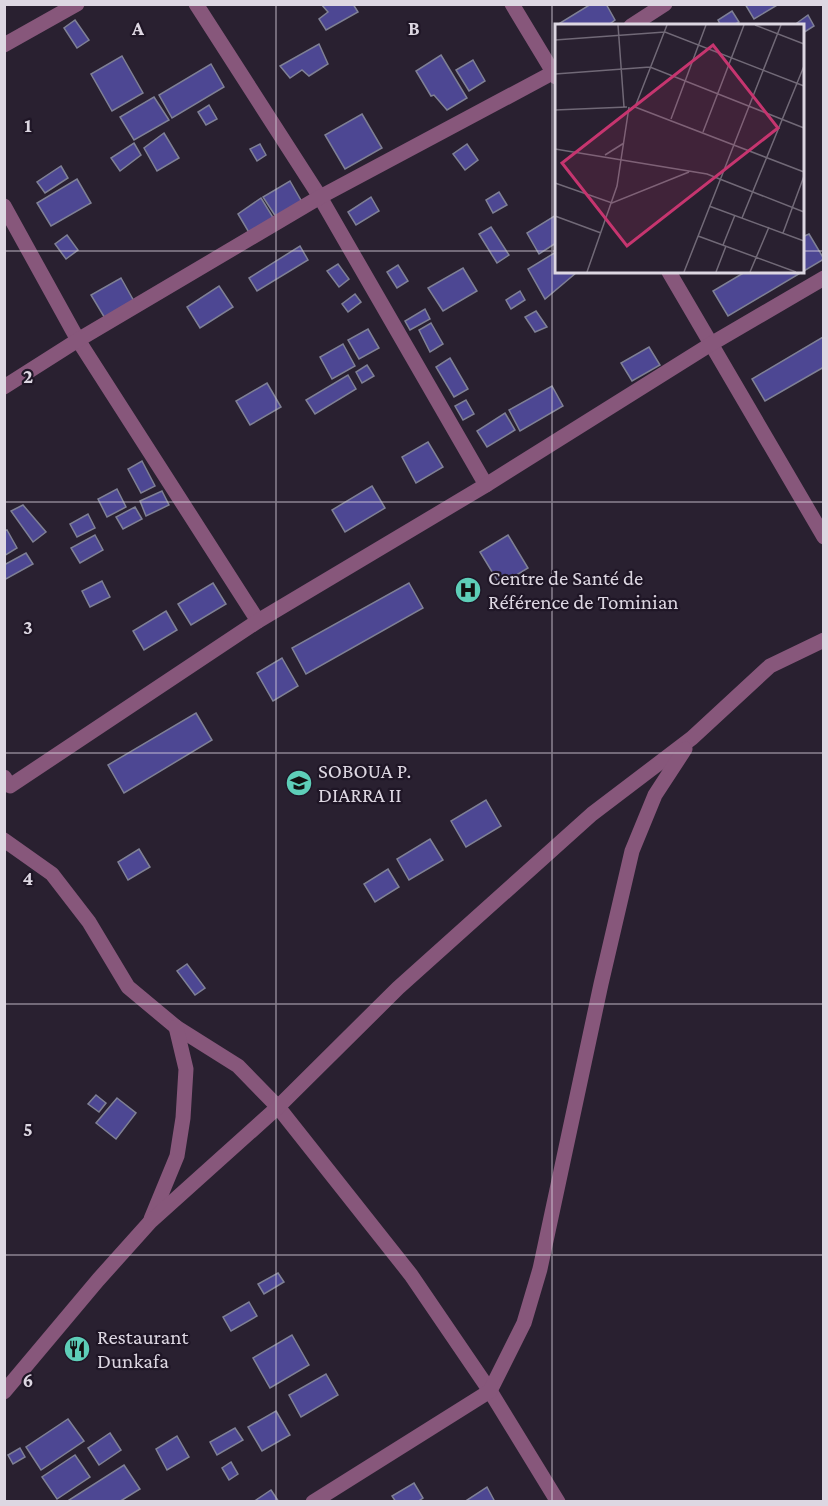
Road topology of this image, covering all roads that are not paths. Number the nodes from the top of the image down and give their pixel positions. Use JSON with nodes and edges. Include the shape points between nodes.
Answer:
{"nodes":[{"id":1,"x":77,"y":4,"type":"edge"},
{"id":2,"x":196,"y":4,"type":"edge"},
{"id":3,"x":512,"y":4,"type":"edge"},
{"id":4,"x":665,"y":4,"type":"edge"},
{"id":5,"x":634,"y":24,"type":"edge"},
{"id":6,"x":4,"y":45,"type":"edge"},
{"id":7,"x":555,"y":72,"type":"edge"},
{"id":8,"x":555,"y":75,"type":"edge"},
{"id":9,"x":320,"y":197,"type":"junction"},
{"id":10,"x":4,"y":206,"type":"edge"},
{"id":11,"x":670,"y":273,"type":"edge"},
{"id":12,"x":824,"y":278,"type":"edge"},
{"id":13,"x":78,"y":340,"type":"junction"},
{"id":14,"x":711,"y":344,"type":"junction"},
{"id":15,"x":4,"y":387,"type":"edge"},
{"id":16,"x":486,"y":485,"type":"junction"},
{"id":17,"x":824,"y":537,"type":"edge"},
{"id":18,"x":258,"y":621,"type":"junction"},
{"id":19,"x":824,"y":640,"type":"edge"},
{"id":20,"x":692,"y":738,"type":"junction"},
{"id":21,"x":6,"y":785,"type":"edge"},
{"id":22,"x":4,"y":840,"type":"edge"},
{"id":23,"x":176,"y":1027,"type":"junction"},
{"id":24,"x":278,"y":1107,"type":"junction"},
{"id":25,"x":150,"y":1222,"type":"junction"},
{"id":26,"x":490,"y":1391,"type":"junction"},
{"id":27,"x":4,"y":1392,"type":"edge"},
{"id":28,"x":313,"y":1502,"type":"edge"},
{"id":29,"x":558,"y":1502,"type":"edge"}],
"edges":[{"from":1,"to":6,"type":"street"},
{"from":2,"to":9,"type":"street"},
{"from":3,"to":7,"type":"street"},
{"from":4,"to":5,"type":"street"},
{"from":8,"to":9,"type":"street"},
{"from":9,"to":13,"type":"street"},
{"from":9,"to":16,"type":"street"},
{"from":10,"to":13,"type":"street"},
{"from":11,"to":14,"type":"street"},
{"from":12,"to":14,"type":"street"},
{"from":13,"to":15,"type":"street"},
{"from":13,"to":18,"type":"street"},
{"from":14,"to":16,"type":"street"},
{"from":14,"to":17,"type":"street"},
{"from":16,"to":18,"type":"street"},
{"from":18,"to":21,"type":"street"},
{"from":19,"to":20,"type":"street","via":[[770,666]]},
{"from":20,"to":24,"type":"street","via":[[592,814],[398,988]]},
{"from":20,"to":26,"type":"street","via":[[655,795],[633,851],[540,1269],[524,1323]]},
{"from":22,"to":23,"type":"street","via":[[52,874],[89,922],[128,987]]},
{"from":23,"to":24,"type":"street","via":[[238,1065]]},
{"from":23,"to":25,"type":"street","via":[[186,1069],[183,1119],[177,1156]]},
{"from":24,"to":25,"type":"street"},
{"from":24,"to":26,"type":"street","via":[[411,1275]]},
{"from":25,"to":27,"type":"street"},
{"from":26,"to":28,"type":"street"},
{"from":26,"to":29,"type":"street"}]}
